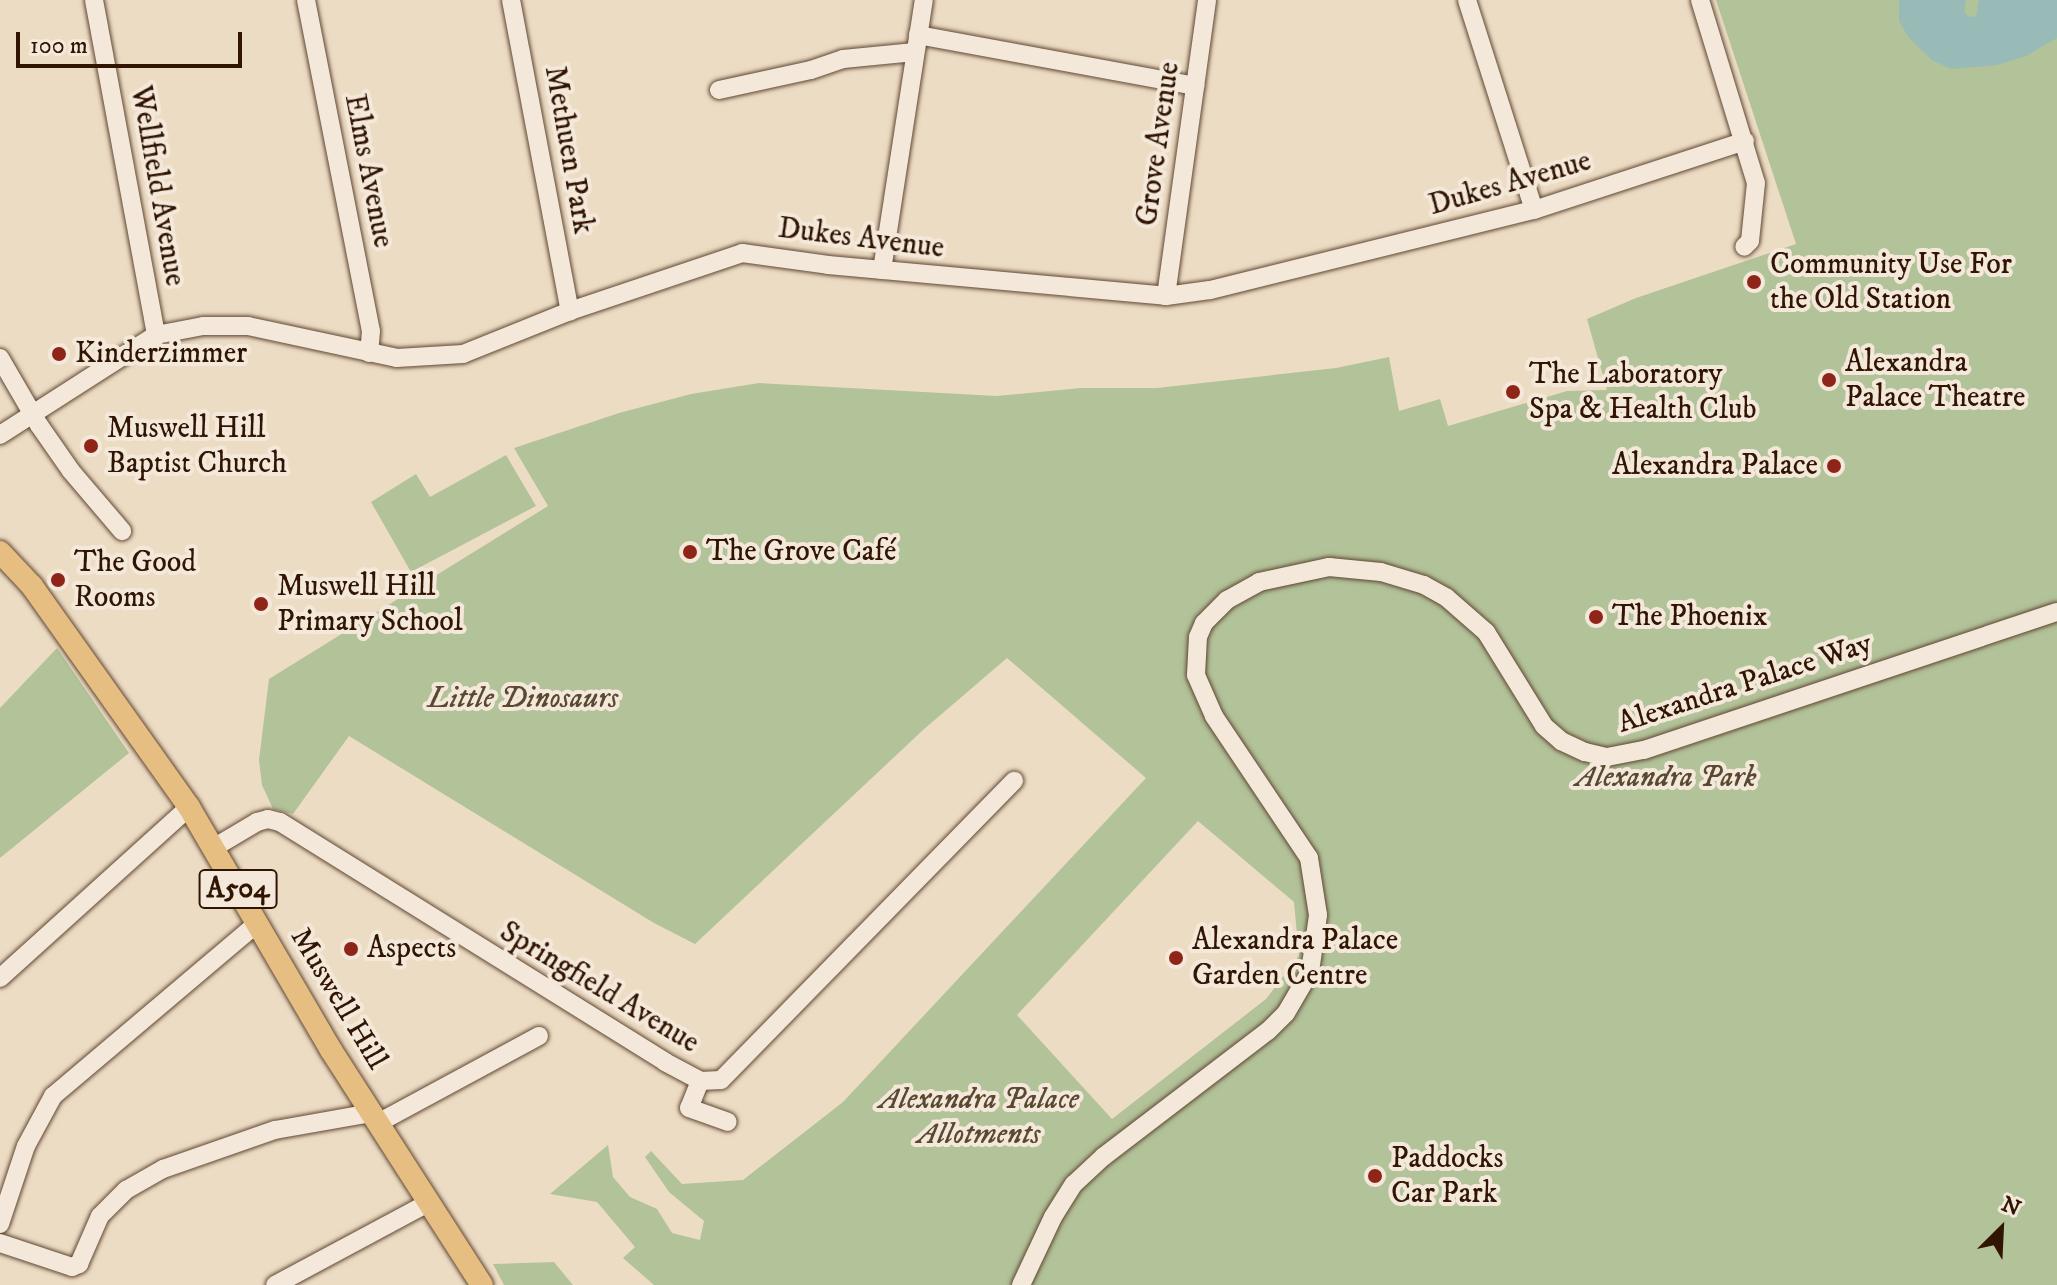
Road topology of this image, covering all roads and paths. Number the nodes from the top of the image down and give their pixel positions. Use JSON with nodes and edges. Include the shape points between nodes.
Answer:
{"nodes":[{"id":1,"x":94,"y":0,"type":"edge"},
{"id":2,"x":306,"y":0,"type":"edge"},
{"id":3,"x":511,"y":0,"type":"edge"},
{"id":4,"x":924,"y":0,"type":"edge"},
{"id":5,"x":1207,"y":0,"type":"edge"},
{"id":6,"x":1467,"y":0,"type":"edge"},
{"id":7,"x":1700,"y":0,"type":"edge"},
{"id":8,"x":916,"y":44,"type":"junction"},
{"id":9,"x":1195,"y":86,"type":"junction"},
{"id":10,"x":719,"y":90,"type":"dead end"},
{"id":11,"x":1745,"y":141,"type":"junction"},
{"id":12,"x":1534,"y":210,"type":"junction"},
{"id":13,"x":1744,"y":247,"type":"dead end"},
{"id":14,"x":882,"y":270,"type":"junction"},
{"id":15,"x":1166,"y":296,"type":"junction"},
{"id":16,"x":570,"y":311,"type":"junction"},
{"id":17,"x":156,"y":335,"type":"junction"},
{"id":18,"x":369,"y":353,"type":"junction"},
{"id":19,"x":0,"y":358,"type":"edge"},
{"id":20,"x":32,"y":412,"type":"junction"},
{"id":21,"x":0,"y":435,"type":"edge"},
{"id":22,"x":122,"y":531,"type":"dead end"},
{"id":23,"x":0,"y":552,"type":"edge"},
{"id":24,"x":2057,"y":612,"type":"edge"},
{"id":25,"x":1014,"y":781,"type":"dead end"},
{"id":26,"x":189,"y":807,"type":"junction"},
{"id":27,"x":215,"y":847,"type":"junction"},
{"id":28,"x":258,"y":923,"type":"junction"},
{"id":29,"x":0,"y":978,"type":"edge"},
{"id":30,"x":539,"y":1036,"type":"dead end"},
{"id":31,"x":700,"y":1081,"type":"junction"},
{"id":32,"x":374,"y":1118,"type":"junction"},
{"id":33,"x":728,"y":1122,"type":"dead end"},
{"id":34,"x":8,"y":1172,"type":"edge"},
{"id":35,"x":430,"y":1202,"type":"junction"},
{"id":36,"x":0,"y":1224,"type":"edge"},
{"id":37,"x":0,"y":1243,"type":"edge"},
{"id":38,"x":72,"y":1267,"type":"junction"},
{"id":39,"x":64,"y":1285,"type":"edge"},
{"id":40,"x":275,"y":1285,"type":"edge"},
{"id":41,"x":482,"y":1285,"type":"edge"},
{"id":42,"x":1021,"y":1285,"type":"edge"}],
"edges":[{"from":1,"to":17,"type":"street","name":"Wellfield Avenue"},
{"from":2,"to":18,"type":"street","name":"Elms Avenue","via":[[371,331]]},
{"from":3,"to":16,"type":"street","name":"Methuen Park"},
{"from":4,"to":8,"type":"street"},
{"from":5,"to":9,"type":"street","name":"Grove Avenue"},
{"from":6,"to":12,"type":"street"},
{"from":7,"to":11,"type":"street"},
{"from":8,"to":9,"type":"street"},
{"from":8,"to":10,"type":"street"},
{"from":8,"to":14,"type":"street"},
{"from":9,"to":15,"type":"street","name":"Grove Avenue"},
{"from":11,"to":12,"type":"street","name":"Dukes Avenue"},
{"from":11,"to":13,"type":"street","via":[[1756,183],[1750,241]]},
{"from":12,"to":15,"type":"street","name":"Dukes Avenue","via":[[1210,290]]},
{"from":14,"to":15,"type":"street","name":"Dukes Avenue"},
{"from":14,"to":16,"type":"street","name":"Dukes Avenue","via":[[742,253]]},
{"from":16,"to":18,"type":"street","name":"Dukes Avenue","via":[[463,354],[397,358]]},
{"from":17,"to":18,"type":"street","name":"Dukes Avenue","via":[[203,326],[248,326]]},
{"from":17,"to":20,"type":"street","name":"Dukes Avenue"},
{"from":19,"to":20,"type":"street"},
{"from":20,"to":21,"type":"street","name":"Dukes Avenue"},
{"from":20,"to":22,"type":"street","via":[[71,471]]},
{"from":23,"to":26,"type":"main road","name":"Muswell Hill","number":"A504","via":[[32,586]]},
{"from":24,"to":42,"type":"street","name":"Alexandra Palace Way","via":[[1644,750],[1607,757],[1561,741],[1544,726],[1486,632],[1424,585],[1381,572],[1329,567],[1259,582],[1227,600],[1198,637],[1196,675],[1214,716],[1309,858],[1318,915],[1310,972],[1268,1031],[1074,1184]]},
{"from":25,"to":31,"type":"street","name":"Springfield Avenue","via":[[734,1070],[721,1080]]},
{"from":26,"to":27,"type":"main road","name":"Muswell Hill","number":"A504"},
{"from":26,"to":29,"type":"street"},
{"from":27,"to":28,"type":"main road","name":"Muswell Hill","number":"A504"},
{"from":27,"to":31,"type":"street","name":"Springfield Avenue","via":[[257,822],[280,822]]},
{"from":28,"to":32,"type":"main road","name":"Muswell Hill","number":"A504"},
{"from":28,"to":34,"type":"street","via":[[53,1096]]},
{"from":30,"to":32,"type":"street"},
{"from":31,"to":33,"type":"street","via":[[689,1108]]},
{"from":32,"to":35,"type":"main road","name":"Muswell Hill","number":"A504"},
{"from":32,"to":38,"type":"street","via":[[275,1130],[163,1169],[126,1190],[100,1216],[79,1264]]},
{"from":34,"to":36,"type":"street"},
{"from":35,"to":40,"type":"street"},
{"from":35,"to":41,"type":"main road","name":"Muswell Hill","number":"A504"},
{"from":37,"to":38,"type":"street"},
{"from":38,"to":39,"type":"street"}]}
